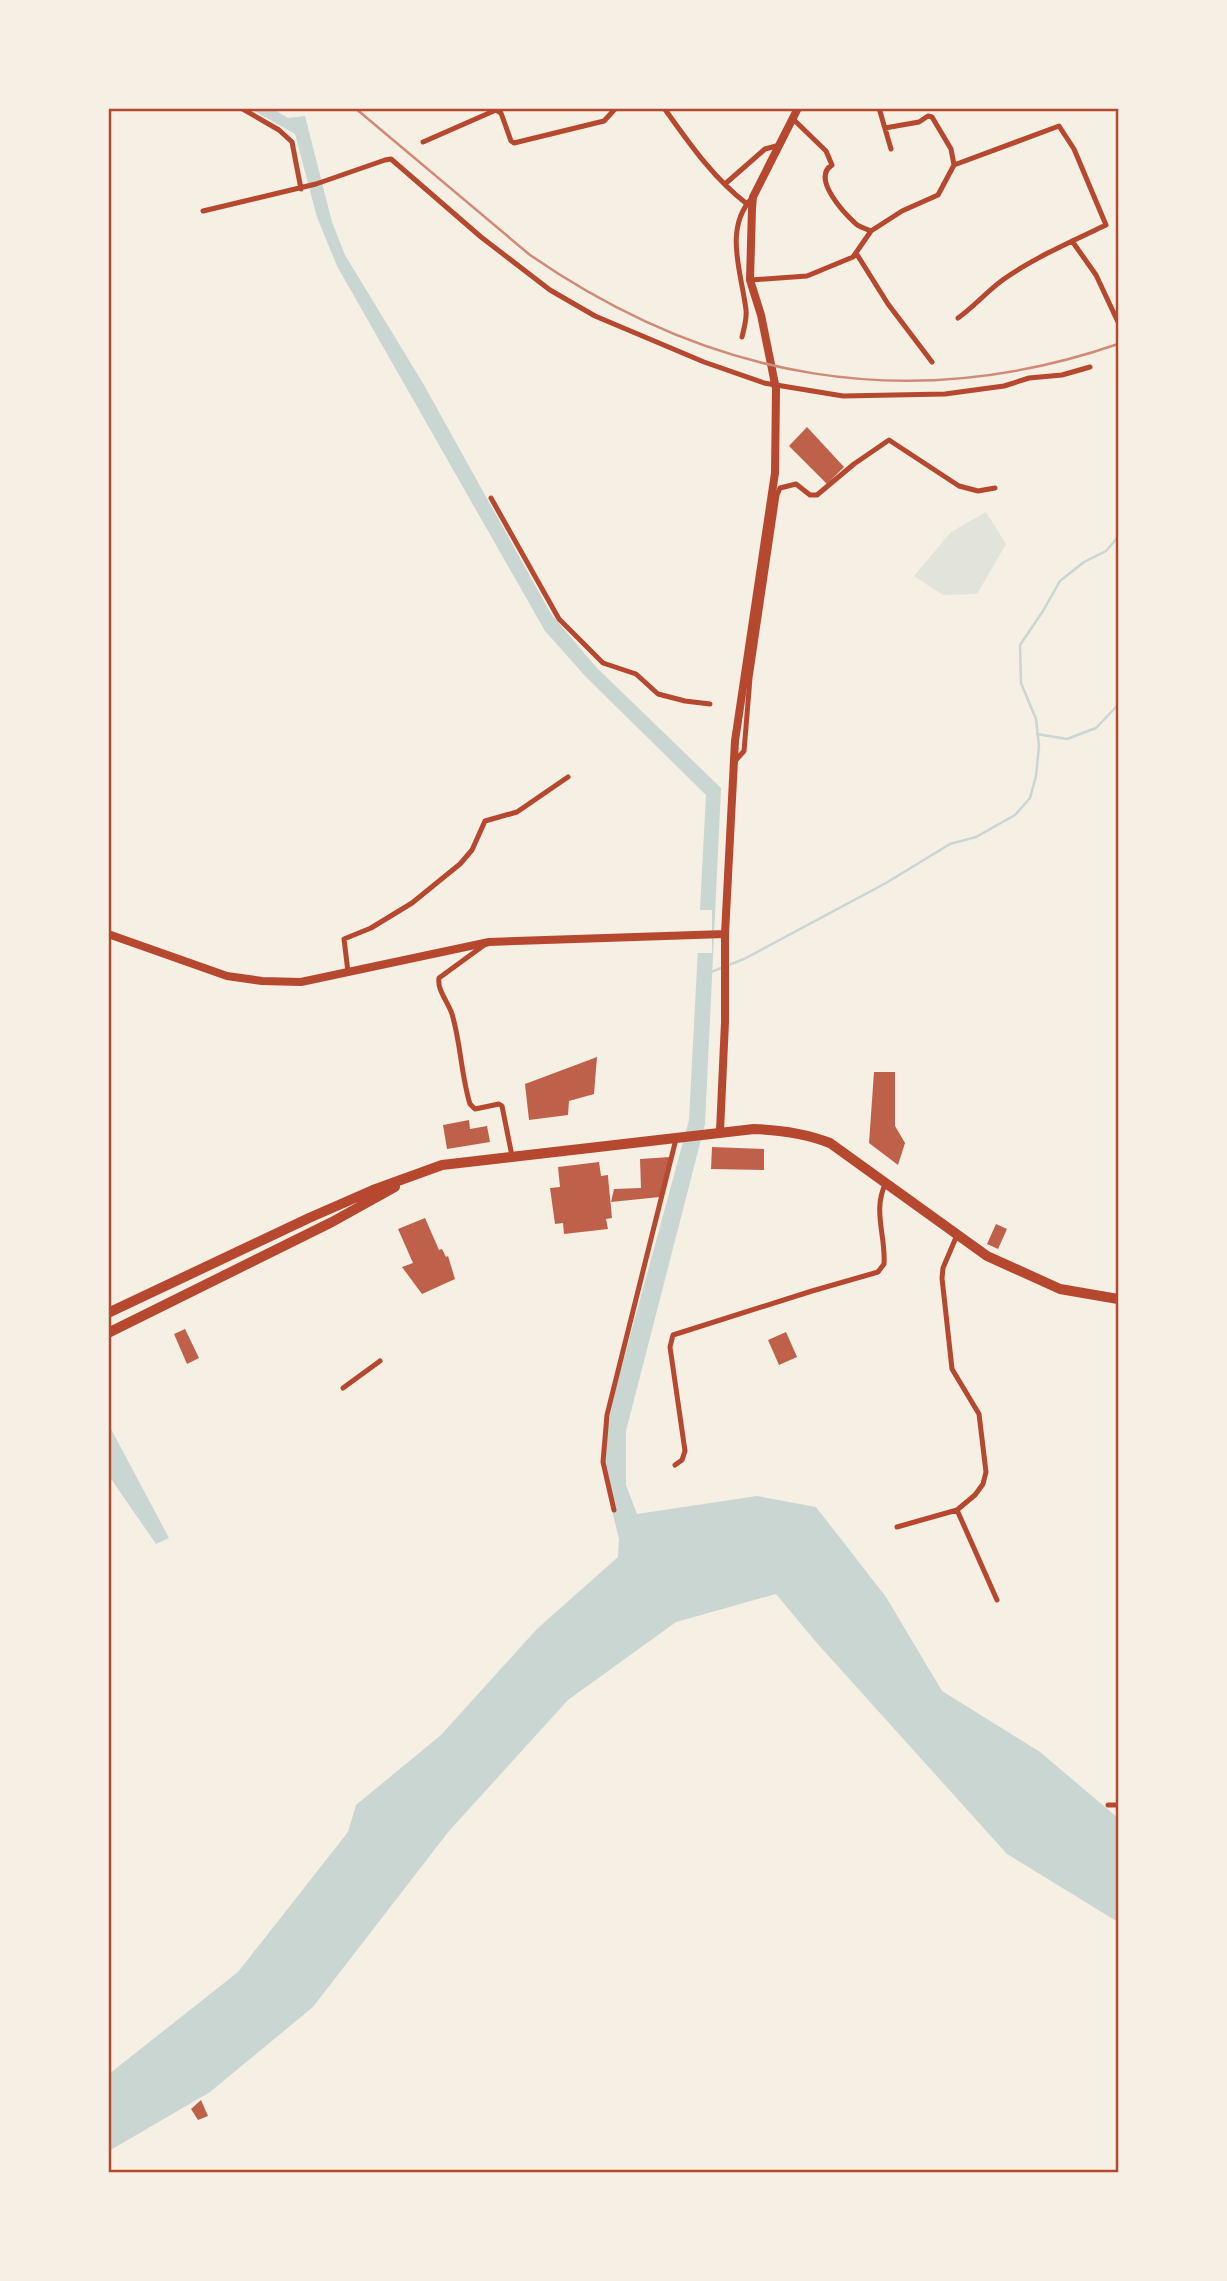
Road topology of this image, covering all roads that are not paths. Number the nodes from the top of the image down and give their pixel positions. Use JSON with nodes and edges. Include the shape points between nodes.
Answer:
{"nodes":[{"id":1,"x":241,"y":108,"type":"edge"},
{"id":2,"x":617,"y":108,"type":"edge"},
{"id":3,"x":664,"y":108,"type":"edge"},
{"id":4,"x":798,"y":108,"type":"edge"},
{"id":5,"x":879,"y":108,"type":"edge"},
{"id":6,"x":793,"y":119,"type":"junction"},
{"id":7,"x":885,"y":128,"type":"junction"},
{"id":8,"x":423,"y":142,"type":"dead end"},
{"id":9,"x":780,"y":145,"type":"junction"},
{"id":10,"x":891,"y":149,"type":"dead end"},
{"id":11,"x":954,"y":165,"type":"junction"},
{"id":12,"x":725,"y":184,"type":"junction"},
{"id":13,"x":302,"y":188,"type":"junction"},
{"id":14,"x":751,"y":203,"type":"junction"},
{"id":15,"x":203,"y":211,"type":"dead end"},
{"id":16,"x":871,"y":231,"type":"junction"},
{"id":17,"x":1072,"y":241,"type":"junction"},
{"id":18,"x":856,"y":253,"type":"junction"},
{"id":19,"x":750,"y":279,"type":"junction"},
{"id":20,"x":958,"y":318,"type":"dead end"},
{"id":21,"x":1118,"y":322,"type":"edge"},
{"id":22,"x":742,"y":337,"type":"dead end"},
{"id":23,"x":932,"y":362,"type":"dead end"},
{"id":24,"x":1090,"y":367,"type":"dead end"},
{"id":25,"x":995,"y":488,"type":"dead end"},
{"id":26,"x":491,"y":498,"type":"dead end"},
{"id":27,"x":710,"y":704,"type":"dead end"},
{"id":28,"x":735,"y":761,"type":"junction"},
{"id":29,"x":568,"y":778,"type":"dead end"},
{"id":30,"x":108,"y":934,"type":"edge"},
{"id":31,"x":725,"y":934,"type":"junction"},
{"id":32,"x":489,"y":942,"type":"junction"},
{"id":33,"x":348,"y":972,"type":"junction"},
{"id":34,"x":720,"y":1131,"type":"junction"},
{"id":35,"x":684,"y":1138,"type":"junction"},
{"id":36,"x":512,"y":1156,"type":"junction"},
{"id":37,"x":416,"y":1174,"type":"junction"},
{"id":38,"x":886,"y":1183,"type":"junction"},
{"id":39,"x":957,"y":1235,"type":"junction"},
{"id":40,"x":1118,"y":1299,"type":"edge"},
{"id":41,"x":108,"y":1313,"type":"edge"},
{"id":42,"x":108,"y":1333,"type":"edge"},
{"id":43,"x":380,"y":1361,"type":"dead end"},
{"id":44,"x":343,"y":1388,"type":"dead end"},
{"id":45,"x":675,"y":1465,"type":"dead end"},
{"id":46,"x":614,"y":1510,"type":"dead end"},
{"id":47,"x":957,"y":1510,"type":"junction"},
{"id":48,"x":897,"y":1527,"type":"dead end"},
{"id":49,"x":997,"y":1600,"type":"dead end"},
{"id":50,"x":1108,"y":1805,"type":"dead end"},
{"id":51,"x":1118,"y":1805,"type":"edge"}],
"edges":[{"from":1,"to":13,"type":"street","via":[[292,142]]},
{"from":2,"to":8,"type":"street","via":[[604,121],[514,143],[496,110]]},
{"from":3,"to":12,"type":"street"},
{"from":4,"to":6,"type":"main road"},
{"from":5,"to":7,"type":"street"},
{"from":6,"to":9,"type":"main road"},
{"from":6,"to":16,"type":"street","via":[[826,151],[832,166],[824,176],[827,189],[858,226]]},
{"from":7,"to":10,"type":"street"},
{"from":7,"to":11,"type":"street","via":[[932,117],[951,149]]},
{"from":9,"to":12,"type":"street","via":[[765,149]]},
{"from":9,"to":14,"type":"main road"},
{"from":11,"to":16,"type":"street","via":[[937,195]]},
{"from":11,"to":17,"type":"street","via":[[1059,126],[1074,149],[1106,225]]},
{"from":12,"to":14,"type":"street"},
{"from":13,"to":15,"type":"street"},
{"from":13,"to":24,"type":"street","via":[[385,159],[394,160],[550,290],[595,316],[764,383],[843,396],[945,394]]},
{"from":14,"to":19,"type":"main road"},
{"from":14,"to":22,"type":"street","via":[[740,222],[736,254],[746,310]]},
{"from":16,"to":18,"type":"street"},
{"from":17,"to":20,"type":"street","via":[[1006,277]]},
{"from":17,"to":21,"type":"street","via":[[1096,275]]},
{"from":18,"to":19,"type":"street","via":[[807,276]]},
{"from":18,"to":23,"type":"street"},
{"from":19,"to":28,"type":"main road","via":[[776,389],[775,473]]},
{"from":25,"to":28,"type":"street","via":[[978,491],[959,486],[889,440],[817,495],[796,484],[780,488],[750,678],[744,751]]},
{"from":26,"to":27,"type":"street","via":[[559,619],[603,663],[636,674],[658,694]]},
{"from":28,"to":31,"type":"main road"},
{"from":29,"to":33,"type":"street","via":[[517,812],[485,821],[460,864],[412,903],[344,939]]},
{"from":30,"to":33,"type":"main road","via":[[227,976],[301,982]]},
{"from":31,"to":32,"type":"main road"},
{"from":31,"to":34,"type":"main road"},
{"from":32,"to":33,"type":"main road"},
{"from":32,"to":36,"type":"street","via":[[438,982],[456,1026],[470,1104],[475,1109],[502,1106]]},
{"from":34,"to":35,"type":"highway"},
{"from":34,"to":38,"type":"highway","via":[[782,1130],[806,1135],[841,1150]]},
{"from":35,"to":36,"type":"highway"},
{"from":35,"to":46,"type":"street","via":[[607,1415],[603,1462]]},
{"from":36,"to":37,"type":"highway","via":[[457,1162]]},
{"from":37,"to":41,"type":"highway","via":[[309,1217]]},
{"from":37,"to":42,"type":"highway","via":[[332,1222]]},
{"from":38,"to":39,"type":"highway"},
{"from":38,"to":45,"type":"street","via":[[879,1195],[884,1264],[878,1272],[673,1335],[670,1347],[685,1451]]},
{"from":39,"to":40,"type":"highway","via":[[987,1256],[1045,1284]]},
{"from":39,"to":47,"type":"street","via":[[942,1278],[949,1350],[954,1375],[979,1414],[986,1472],[975,1495]]},
{"from":43,"to":44,"type":"street"},
{"from":47,"to":48,"type":"street"},
{"from":47,"to":49,"type":"street"},
{"from":50,"to":51,"type":"street"}]}
